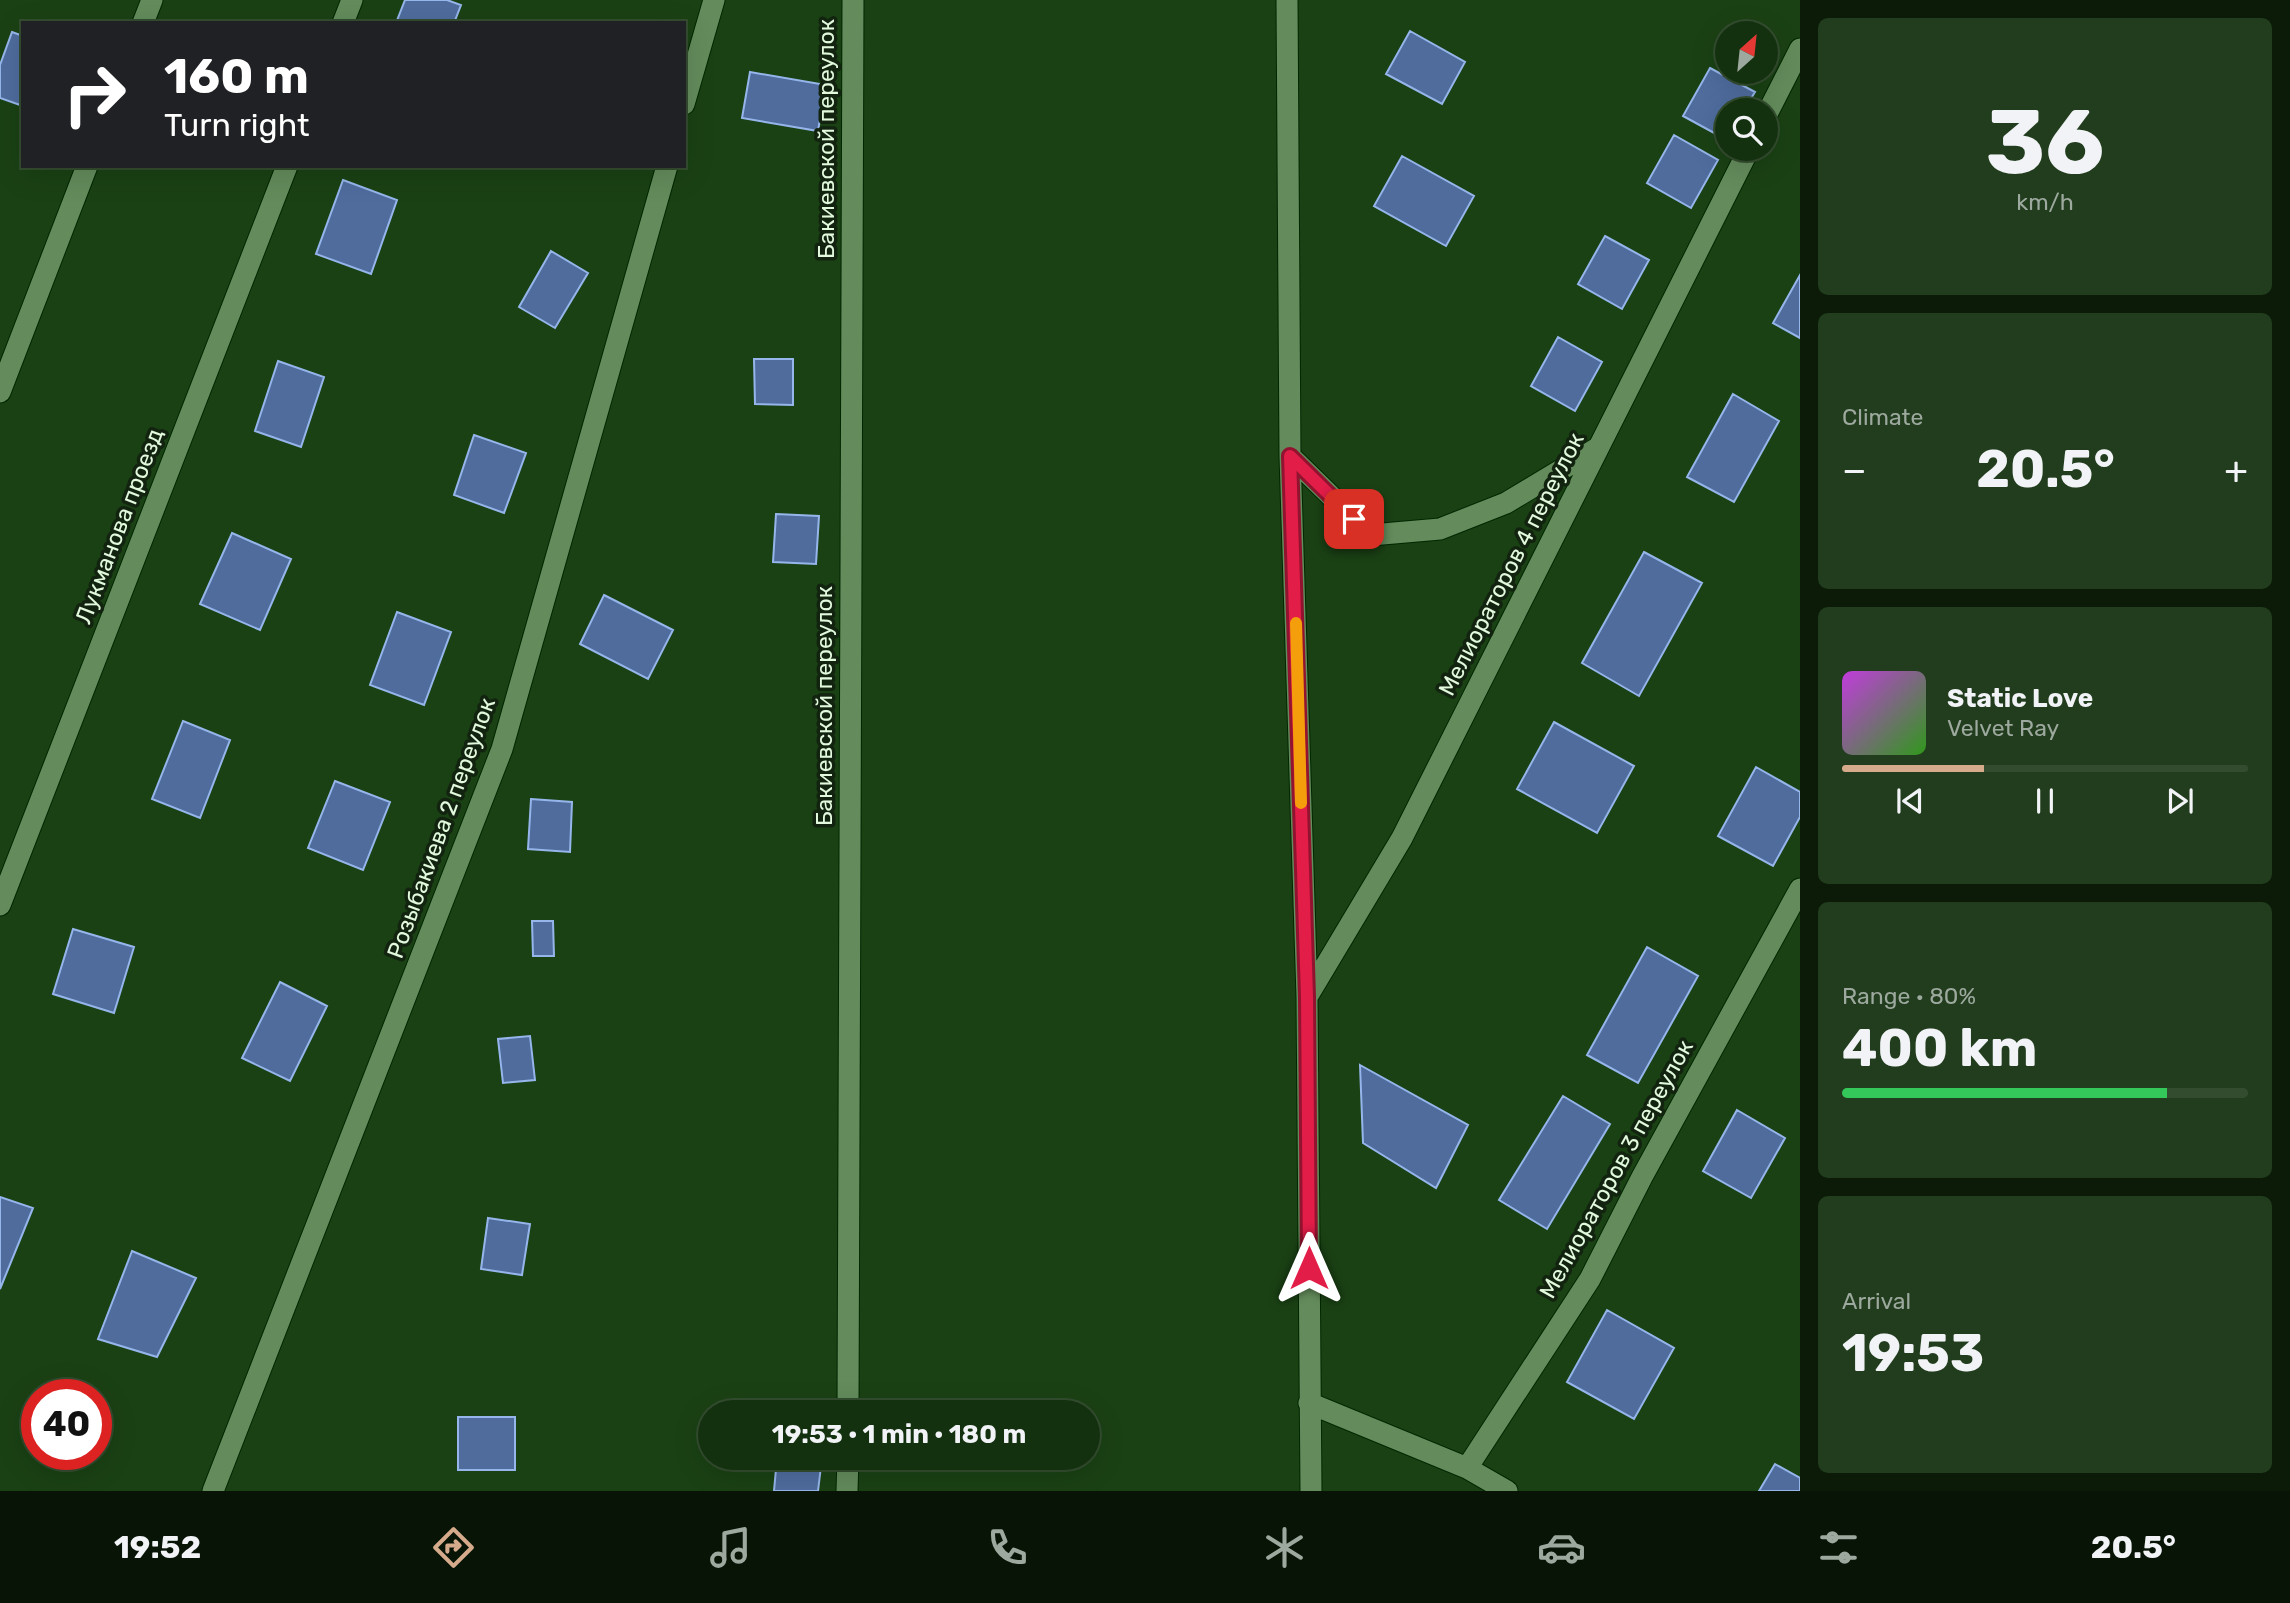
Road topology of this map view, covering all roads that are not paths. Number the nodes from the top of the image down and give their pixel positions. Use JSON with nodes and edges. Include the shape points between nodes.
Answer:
{"nodes":[{"id":1,"x":152,"y":0,"type":"edge"},
{"id":2,"x":352,"y":0,"type":"edge"},
{"id":3,"x":714,"y":0,"type":"edge"},
{"id":4,"x":853,"y":0,"type":"edge"},
{"id":5,"x":1287,"y":0,"type":"edge"},
{"id":6,"x":144,"y":21,"type":"edge"},
{"id":7,"x":344,"y":21,"type":"edge"},
{"id":8,"x":1800,"y":49,"type":"edge"},
{"id":9,"x":686,"y":97,"type":"edge"},
{"id":10,"x":1775,"y":98,"type":"edge"},
{"id":11,"x":1743,"y":161,"type":"edge"},
{"id":12,"x":86,"y":168,"type":"edge"},
{"id":13,"x":286,"y":168,"type":"edge"},
{"id":14,"x":666,"y":168,"type":"edge"},
{"id":15,"x":0,"y":392,"type":"edge"},
{"id":16,"x":1599,"y":447,"type":"junction"},
{"id":17,"x":1290,"y":456,"type":"junction"},
{"id":18,"x":1800,"y":889,"type":"edge"},
{"id":19,"x":0,"y":905,"type":"edge"},
{"id":20,"x":1307,"y":997,"type":"junction"},
{"id":21,"x":848,"y":1400,"type":"edge"},
{"id":22,"x":1309,"y":1403,"type":"junction"},
{"id":23,"x":1467,"y":1468,"type":"junction"},
{"id":24,"x":848,"y":1470,"type":"edge"},
{"id":25,"x":213,"y":1491,"type":"edge"},
{"id":26,"x":848,"y":1491,"type":"edge"},
{"id":27,"x":1311,"y":1491,"type":"edge"},
{"id":28,"x":1507,"y":1491,"type":"edge"}],
"edges":[{"from":1,"to":6,"type":"street"},
{"from":2,"to":7,"type":"street"},
{"from":3,"to":9,"type":"street"},
{"from":4,"to":21,"type":"street","name":"Бакиевской переулок"},
{"from":5,"to":17,"type":"street"},
{"from":8,"to":10,"type":"street"},
{"from":11,"to":16,"type":"street","name":"Мелиораторов 4 переулок"},
{"from":12,"to":15,"type":"street"},
{"from":13,"to":19,"type":"street","name":"Лукманова проезд"},
{"from":14,"to":25,"type":"street","name":"Розыбакиева 2 переулок","via":[[502,749]]},
{"from":16,"to":17,"type":"street","via":[[1506,503],[1440,529],[1371,535]]},
{"from":16,"to":20,"type":"street","name":"Мелиораторов 4 переулок","via":[[1402,838]]},
{"from":17,"to":20,"type":"street"},
{"from":18,"to":23,"type":"street","name":"Мелиораторов 3 переулок","via":[[1590,1279]]},
{"from":20,"to":22,"type":"street"},
{"from":22,"to":23,"type":"street"},
{"from":22,"to":27,"type":"street"},
{"from":23,"to":28,"type":"street"},
{"from":24,"to":26,"type":"street"}]}
